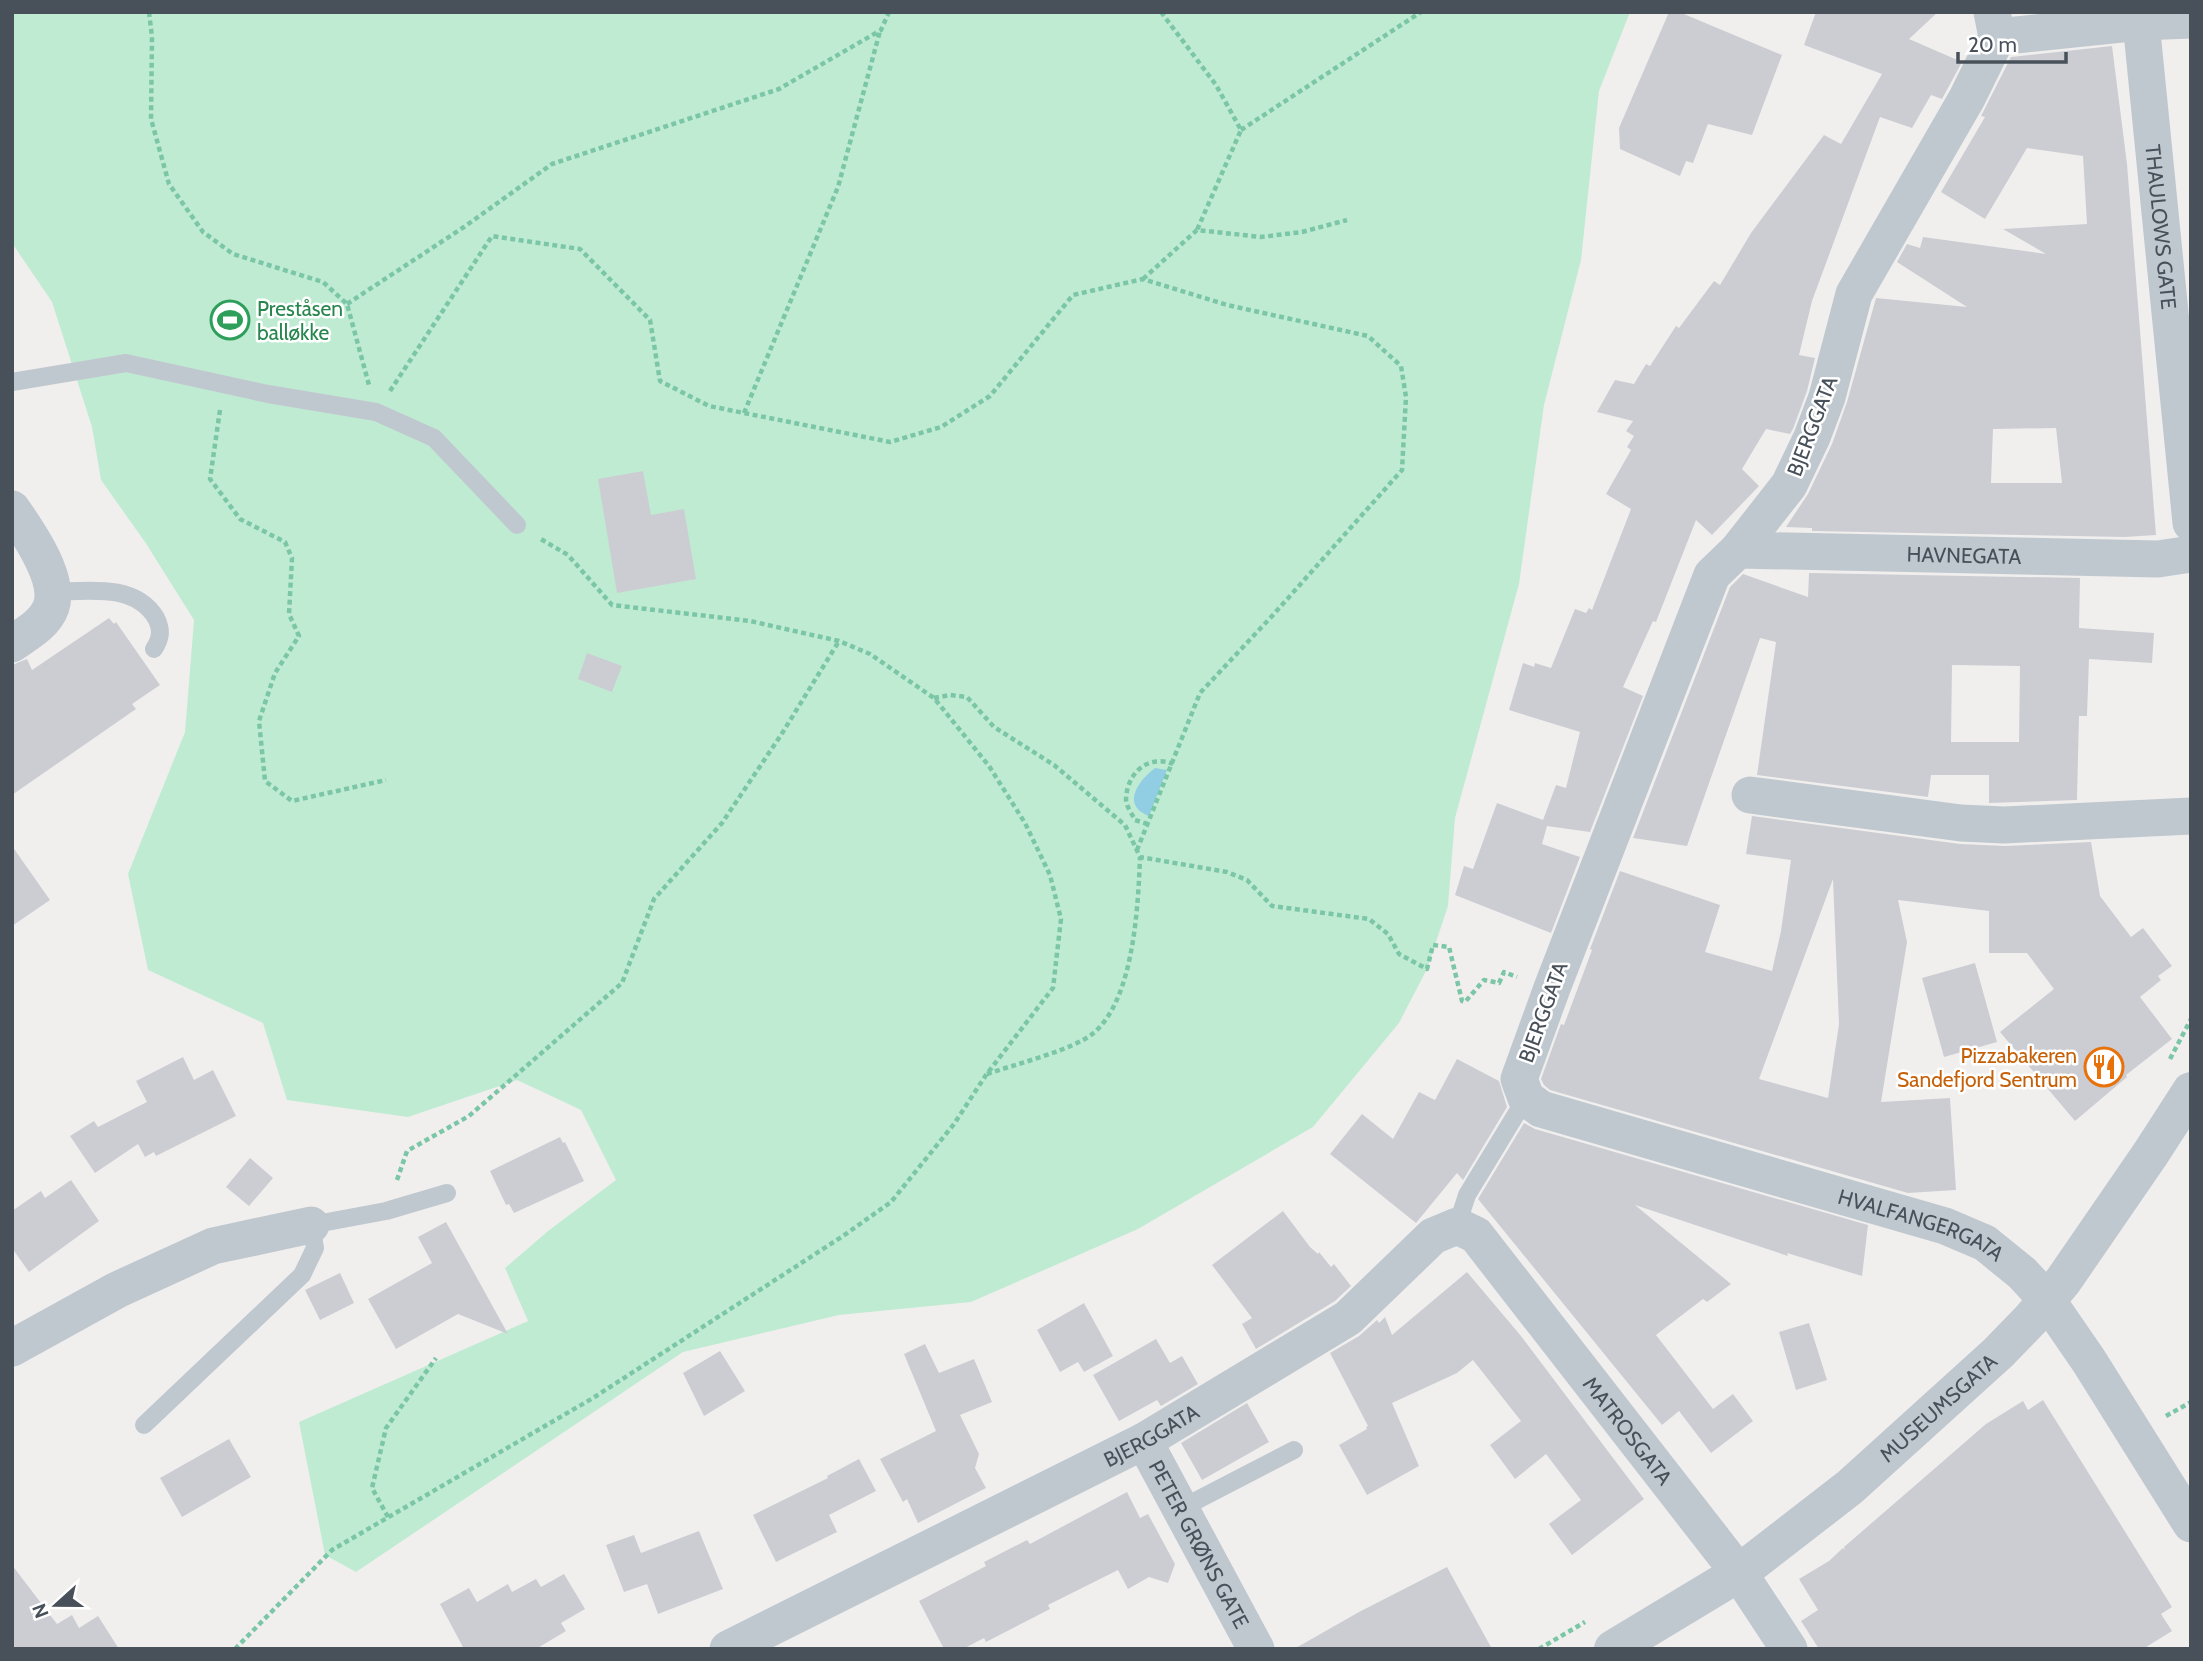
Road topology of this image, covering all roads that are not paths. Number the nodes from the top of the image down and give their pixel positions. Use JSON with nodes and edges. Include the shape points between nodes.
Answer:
{"nodes":[{"id":1,"x":2191,"y":20,"type":"edge"},
{"id":2,"x":2141,"y":22,"type":"junction"},
{"id":3,"x":1994,"y":25,"type":"edge"},
{"id":4,"x":12,"y":382,"type":"edge"},
{"id":5,"x":12,"y":509,"type":"edge"},
{"id":6,"x":2191,"y":523,"type":"edge"},
{"id":7,"x":517,"y":525,"type":"road end"},
{"id":8,"x":1738,"y":550,"type":"junction"},
{"id":9,"x":2191,"y":554,"type":"edge"},
{"id":10,"x":53,"y":592,"type":"junction"},
{"id":11,"x":12,"y":645,"type":"edge"},
{"id":12,"x":154,"y":649,"type":"dead end"},
{"id":13,"x":1750,"y":795,"type":"dead end"},
{"id":14,"x":2191,"y":816,"type":"edge"},
{"id":15,"x":2191,"y":1091,"type":"edge"},
{"id":16,"x":1526,"y":1098,"type":"junction"},
{"id":17,"x":447,"y":1193,"type":"dead end"},
{"id":18,"x":311,"y":1225,"type":"junction"},
{"id":19,"x":1457,"y":1226,"type":"junction"},
{"id":20,"x":2047,"y":1300,"type":"junction"},
{"id":21,"x":12,"y":1348,"type":"edge"},
{"id":22,"x":144,"y":1425,"type":"dead end"},
{"id":23,"x":1144,"y":1441,"type":"junction"},
{"id":24,"x":1294,"y":1450,"type":"dead end"},
{"id":25,"x":1180,"y":1509,"type":"junction"},
{"id":26,"x":2191,"y":1524,"type":"edge"},
{"id":27,"x":1739,"y":1573,"type":"junction"},
{"id":28,"x":728,"y":1649,"type":"edge"},
{"id":29,"x":1256,"y":1649,"type":"edge"},
{"id":30,"x":1613,"y":1649,"type":"edge"},
{"id":31,"x":1789,"y":1649,"type":"edge"}],
"edges":[{"from":1,"to":2,"type":"street"},
{"from":2,"to":3,"type":"street","name":"BJERGGATA"},
{"from":2,"to":6,"type":"street","name":"THAULOWS GATE"},
{"from":3,"to":8,"type":"street","name":"BJERGGATA","via":[[1967,98],[1854,294],[1812,438],[1789,485]]},
{"from":4,"to":7,"type":"lane","via":[[127,363],[376,412],[434,438]]},
{"from":5,"to":10,"type":"street","via":[[37,546]]},
{"from":8,"to":9,"type":"street","name":"HAVNEGATA","via":[[2158,559]]},
{"from":8,"to":16,"type":"street","name":"BJERGGATA","via":[[1712,575],[1552,988],[1519,1079]]},
{"from":10,"to":11,"type":"street","via":[[50,608],[38,626]]},
{"from":10,"to":12,"type":"lane","via":[[108,590],[138,599],[159,624],[161,638]]},
{"from":13,"to":14,"type":"street","via":[[1961,823]]},
{"from":15,"to":20,"type":"street","name":"MUSEUMSGATA"},
{"from":16,"to":19,"type":"lane","via":[[1467,1195]]},
{"from":16,"to":20,"type":"street","name":"HVALFANGERGATA","via":[[1541,1109],[1945,1226],[1985,1243]]},
{"from":17,"to":18,"type":"lane"},
{"from":18,"to":21,"type":"street","via":[[213,1246],[117,1290]]},
{"from":18,"to":22,"type":"lane","via":[[315,1248],[302,1275]]},
{"from":19,"to":23,"type":"street","name":"BJERGGATA","via":[[1433,1236],[1348,1318]]},
{"from":19,"to":27,"type":"street","name":"MATROSGATA","via":[[1476,1235]]},
{"from":20,"to":26,"type":"street","name":"HVALFANGERGATA"},
{"from":20,"to":27,"type":"street","name":"MUSEUMSGATA","via":[[1998,1353],[1850,1487]]},
{"from":23,"to":25,"type":"street","name":"PETER GRØNS GATE"},
{"from":23,"to":28,"type":"street","name":"BJERGGATA"},
{"from":24,"to":25,"type":"lane"},
{"from":25,"to":29,"type":"street","name":"PETER GRØNS GATE"},
{"from":27,"to":30,"type":"street","name":"MUSEUMSGATA"},
{"from":27,"to":31,"type":"street","name":"MATROSGATA"}]}
